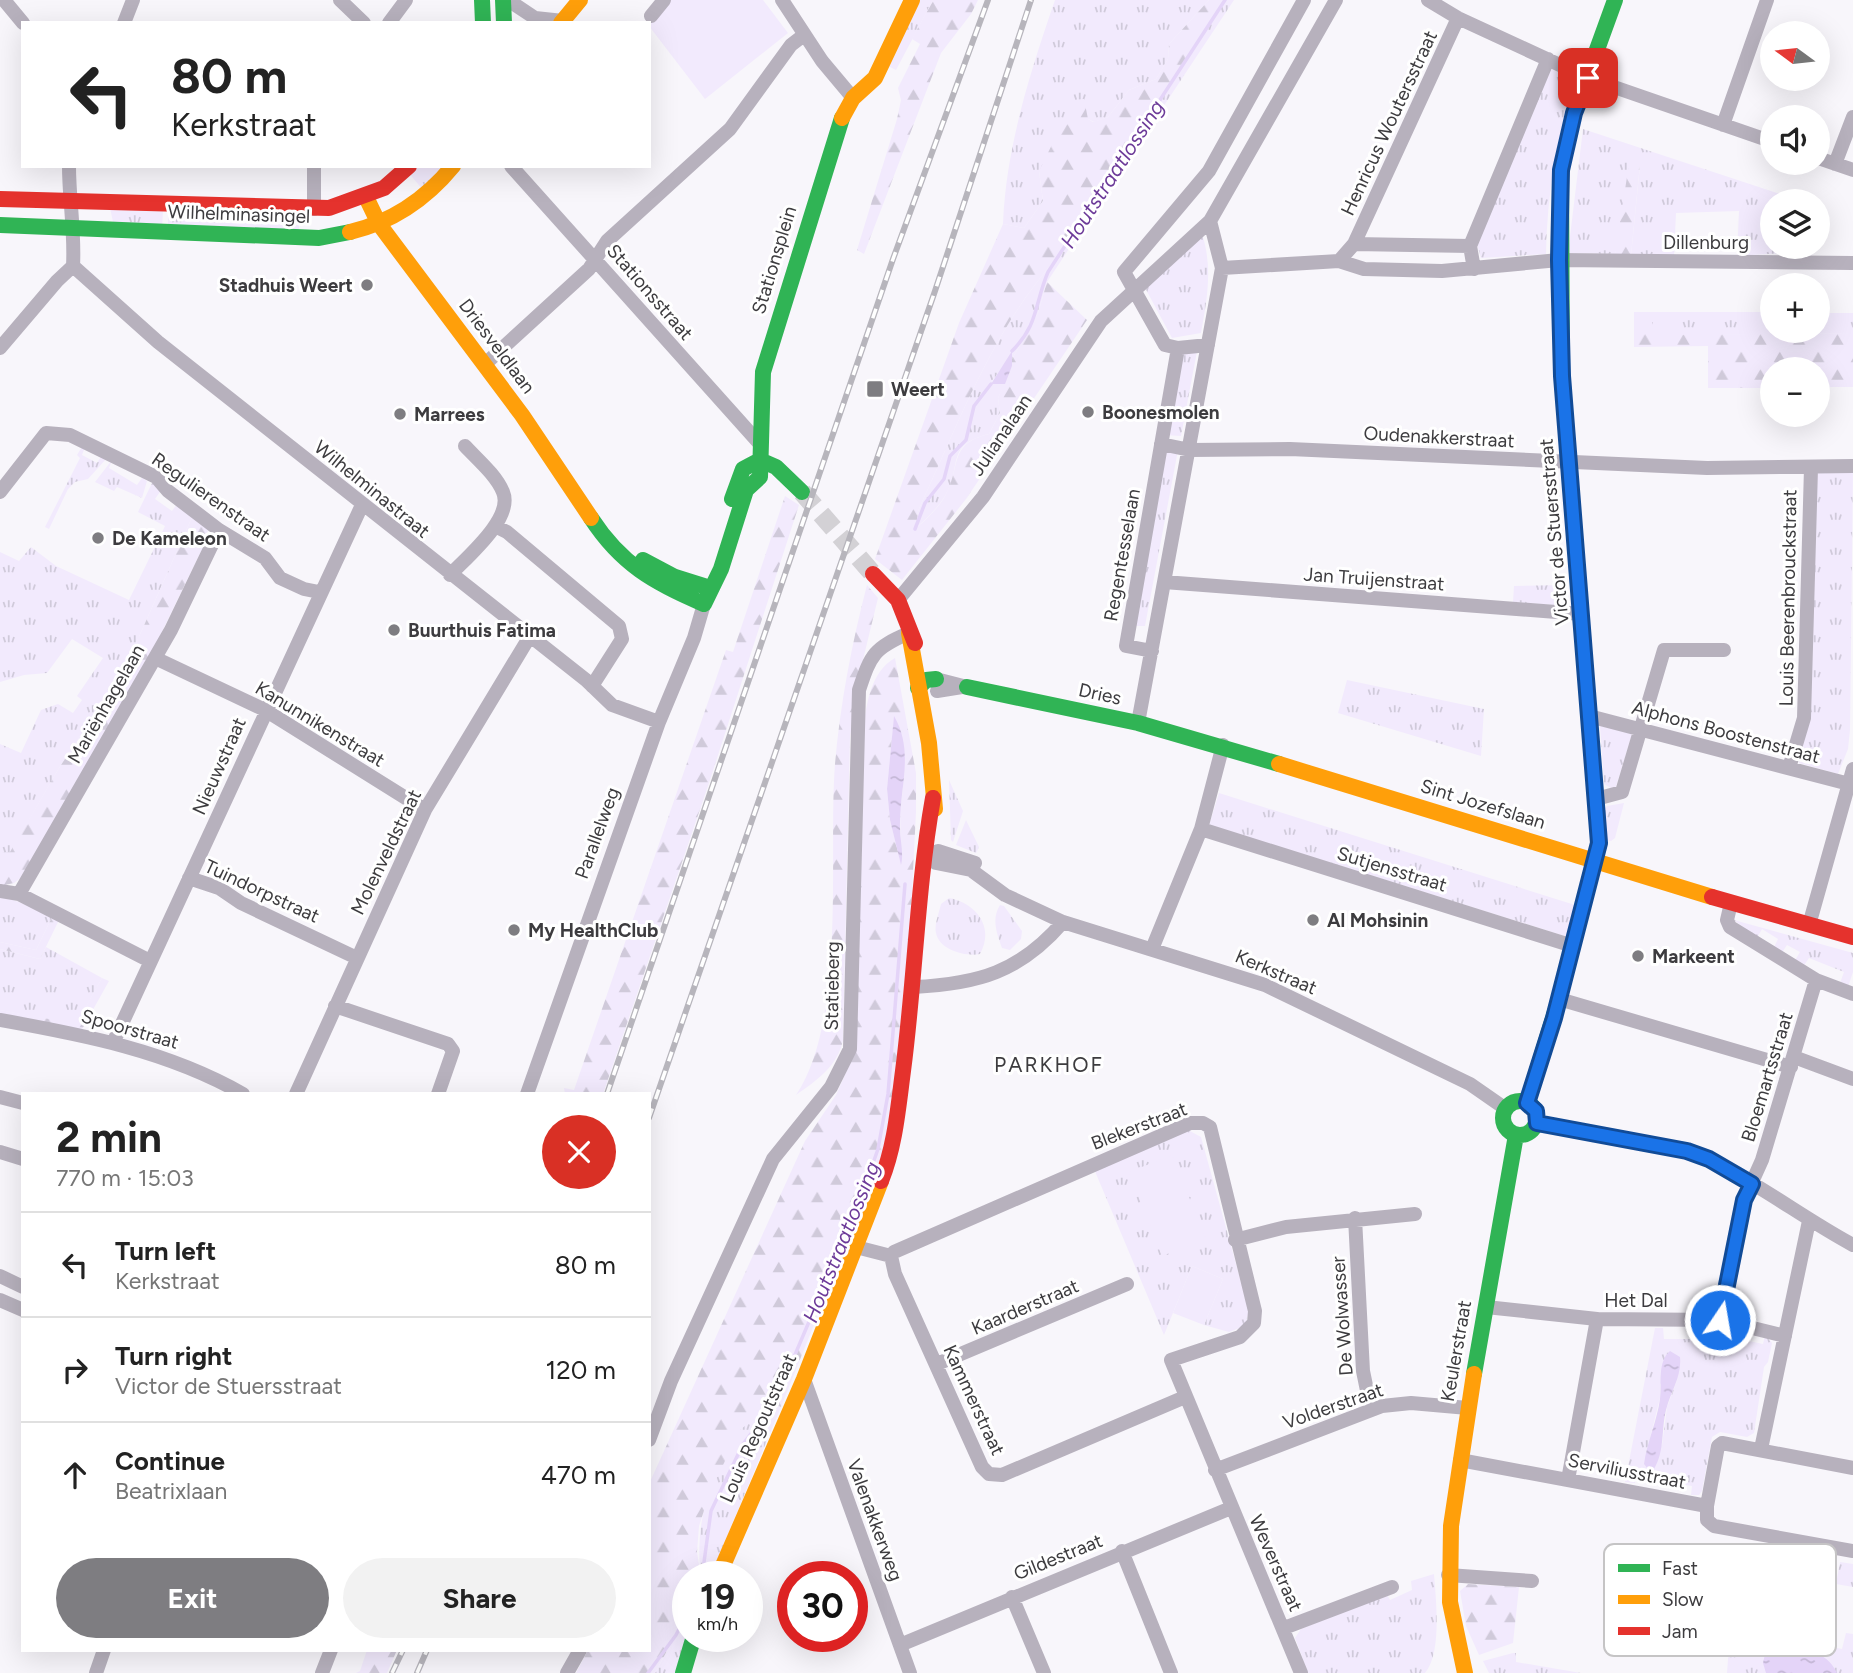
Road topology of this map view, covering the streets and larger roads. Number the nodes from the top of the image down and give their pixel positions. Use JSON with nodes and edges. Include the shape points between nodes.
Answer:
{"nodes":[{"id":1,"x":132,"y":0,"type":"edge"},
{"id":2,"x":340,"y":0,"type":"edge"},
{"id":3,"x":406,"y":0,"type":"edge"},
{"id":4,"x":482,"y":0,"type":"edge"},
{"id":5,"x":505,"y":0,"type":"edge"},
{"id":6,"x":580,"y":0,"type":"edge"},
{"id":7,"x":664,"y":0,"type":"edge"},
{"id":8,"x":782,"y":0,"type":"edge"},
{"id":9,"x":912,"y":0,"type":"edge"},
{"id":10,"x":1304,"y":0,"type":"edge"},
{"id":11,"x":1336,"y":0,"type":"edge"},
{"id":12,"x":1428,"y":0,"type":"edge"},
{"id":13,"x":1615,"y":0,"type":"edge"},
{"id":14,"x":1768,"y":0,"type":"edge"},
{"id":15,"x":5,"y":6,"type":"edge"},
{"id":16,"x":651,"y":16,"type":"dead end"},
{"id":17,"x":1458,"y":18,"type":"junction"},
{"id":18,"x":21,"y":21,"type":"edge"},
{"id":19,"x":125,"y":21,"type":"edge"},
{"id":20,"x":362,"y":21,"type":"edge"},
{"id":21,"x":390,"y":21,"type":"edge"},
{"id":22,"x":483,"y":21,"type":"edge"},
{"id":23,"x":504,"y":21,"type":"edge"},
{"id":24,"x":555,"y":21,"type":"edge"},
{"id":25,"x":563,"y":21,"type":"edge"},
{"id":26,"x":804,"y":35,"type":"junction"},
{"id":27,"x":1548,"y":59,"type":"junction"},
{"id":28,"x":1588,"y":78,"type":"junction"},
{"id":29,"x":853,"y":98,"type":"junction"},
{"id":30,"x":1853,"y":117,"type":"edge"},
{"id":31,"x":1723,"y":125,"type":"junction"},
{"id":32,"x":1760,"y":138,"type":"edge"},
{"id":33,"x":1830,"y":162,"type":"edge"},
{"id":34,"x":1835,"y":164,"type":"junction"},
{"id":35,"x":69,"y":168,"type":"edge"},
{"id":36,"x":308,"y":168,"type":"edge"},
{"id":37,"x":314,"y":168,"type":"edge"},
{"id":38,"x":407,"y":168,"type":"edge"},
{"id":39,"x":452,"y":168,"type":"edge"},
{"id":40,"x":513,"y":168,"type":"edge"},
{"id":41,"x":1853,"y":170,"type":"edge"},
{"id":42,"x":314,"y":185,"type":"junction"},
{"id":43,"x":366,"y":197,"type":"junction"},
{"id":44,"x":0,"y":199,"type":"edge"},
{"id":45,"x":69,"y":201,"type":"junction"},
{"id":46,"x":314,"y":208,"type":"junction"},
{"id":47,"x":1210,"y":221,"type":"junction"},
{"id":48,"x":379,"y":224,"type":"junction"},
{"id":49,"x":0,"y":225,"type":"edge"},
{"id":50,"x":75,"y":230,"type":"junction"},
{"id":51,"x":1354,"y":244,"type":"junction"},
{"id":52,"x":1469,"y":246,"type":"junction"},
{"id":53,"x":595,"y":258,"type":"junction"},
{"id":54,"x":1559,"y":260,"type":"junction"},
{"id":55,"x":1339,"y":261,"type":"junction"},
{"id":56,"x":1853,"y":263,"type":"edge"},
{"id":57,"x":74,"y":266,"type":"junction"},
{"id":58,"x":1222,"y":268,"type":"junction"},
{"id":59,"x":1474,"y":269,"type":"junction"},
{"id":60,"x":1133,"y":289,"type":"junction"},
{"id":61,"x":1208,"y":345,"type":"junction"},
{"id":62,"x":0,"y":348,"type":"edge"},
{"id":63,"x":1178,"y":348,"type":"junction"},
{"id":64,"x":485,"y":363,"type":"junction"},
{"id":65,"x":1161,"y":444,"type":"junction"},
{"id":66,"x":465,"y":446,"type":"dead end"},
{"id":67,"x":1190,"y":450,"type":"junction"},
{"id":68,"x":760,"y":452,"type":"junction"},
{"id":69,"x":1570,"y":462,"type":"junction"},
{"id":70,"x":1853,"y":466,"type":"edge"},
{"id":71,"x":1811,"y":468,"type":"junction"},
{"id":72,"x":760,"y":477,"type":"junction"},
{"id":73,"x":790,"y":480,"type":"junction"},
{"id":74,"x":2,"y":485,"type":"edge"},
{"id":75,"x":802,"y":492,"type":"tunnel mouth"},
{"id":76,"x":362,"y":505,"type":"junction"},
{"id":77,"x":495,"y":526,"type":"junction"},
{"id":78,"x":219,"y":530,"type":"junction"},
{"id":79,"x":873,"y":574,"type":"tunnel mouth"},
{"id":80,"x":450,"y":575,"type":"junction"},
{"id":81,"x":1164,"y":582,"type":"junction"},
{"id":82,"x":319,"y":592,"type":"junction"},
{"id":83,"x":707,"y":596,"type":"junction"},
{"id":84,"x":898,"y":600,"type":"junction"},
{"id":85,"x":1581,"y":614,"type":"junction"},
{"id":86,"x":909,"y":633,"type":"junction"},
{"id":87,"x":530,"y":636,"type":"junction"},
{"id":88,"x":1724,"y":650,"type":"dead end"},
{"id":89,"x":1152,"y":651,"type":"junction"},
{"id":90,"x":155,"y":658,"type":"junction"},
{"id":91,"x":592,"y":686,"type":"junction"},
{"id":92,"x":929,"y":686,"type":"junction"},
{"id":93,"x":967,"y":687,"type":"joint"},
{"id":94,"x":265,"y":710,"type":"junction"},
{"id":95,"x":1589,"y":716,"type":"junction"},
{"id":96,"x":659,"y":722,"type":"junction"},
{"id":97,"x":1138,"y":723,"type":"junction"},
{"id":98,"x":1641,"y":730,"type":"junction"},
{"id":99,"x":1223,"y":746,"type":"junction"},
{"id":100,"x":1789,"y":768,"type":"junction"},
{"id":101,"x":1853,"y":769,"type":"edge"},
{"id":102,"x":1851,"y":785,"type":"edge"},
{"id":103,"x":1596,"y":799,"type":"junction"},
{"id":104,"x":425,"y":810,"type":"junction"},
{"id":105,"x":1200,"y":829,"type":"junction"},
{"id":106,"x":933,"y":856,"type":"junction"},
{"id":107,"x":1597,"y":861,"type":"junction"},
{"id":108,"x":189,"y":878,"type":"junction"},
{"id":109,"x":0,"y":891,"type":"edge"},
{"id":110,"x":19,"y":894,"type":"junction"},
{"id":111,"x":1731,"y":903,"type":"junction"},
{"id":112,"x":1063,"y":922,"type":"junction"},
{"id":113,"x":1809,"y":925,"type":"junction"},
{"id":114,"x":1853,"y":937,"type":"edge"},
{"id":115,"x":1573,"y":946,"type":"junction"},
{"id":116,"x":1152,"y":949,"type":"junction"},
{"id":117,"x":357,"y":958,"type":"junction"},
{"id":118,"x":150,"y":961,"type":"junction"},
{"id":119,"x":1816,"y":981,"type":"junction"},
{"id":120,"x":914,"y":987,"type":"junction"},
{"id":121,"x":1853,"y":994,"type":"edge"},
{"id":122,"x":1559,"y":999,"type":"junction"},
{"id":123,"x":335,"y":1006,"type":"junction"},
{"id":124,"x":0,"y":1020,"type":"edge"},
{"id":125,"x":113,"y":1043,"type":"junction"},
{"id":126,"x":1792,"y":1062,"type":"junction"},
{"id":127,"x":1853,"y":1079,"type":"edge"},
{"id":128,"x":239,"y":1092,"type":"edge"},
{"id":129,"x":297,"y":1092,"type":"edge"},
{"id":130,"x":439,"y":1092,"type":"edge"},
{"id":131,"x":528,"y":1092,"type":"edge"},
{"id":132,"x":0,"y":1097,"type":"edge"},
{"id":133,"x":21,"y":1102,"type":"edge"},
{"id":134,"x":1527,"y":1103,"type":"junction"},
{"id":135,"x":1506,"y":1109,"type":"junction"},
{"id":136,"x":1537,"y":1123,"type":"junction"},
{"id":137,"x":1516,"y":1135,"type":"junction"},
{"id":138,"x":0,"y":1152,"type":"edge"},
{"id":139,"x":21,"y":1158,"type":"edge"},
{"id":140,"x":1752,"y":1184,"type":"junction"},
{"id":141,"x":1415,"y":1214,"type":"dead end"},
{"id":142,"x":1355,"y":1218,"type":"junction"},
{"id":143,"x":1809,"y":1221,"type":"junction"},
{"id":144,"x":1235,"y":1240,"type":"junction"},
{"id":145,"x":1853,"y":1244,"type":"edge"},
{"id":146,"x":856,"y":1247,"type":"junction"},
{"id":147,"x":891,"y":1256,"type":"junction"},
{"id":148,"x":0,"y":1276,"type":"edge"},
{"id":149,"x":1127,"y":1284,"type":"dead end"},
{"id":150,"x":21,"y":1286,"type":"edge"},
{"id":151,"x":0,"y":1300,"type":"edge"},
{"id":152,"x":1486,"y":1307,"type":"junction"},
{"id":153,"x":21,"y":1309,"type":"edge"},
{"id":154,"x":1597,"y":1320,"type":"junction"},
{"id":155,"x":1720,"y":1320,"type":"junction"},
{"id":156,"x":1785,"y":1336,"type":"junction"},
{"id":157,"x":1171,"y":1360,"type":"joint"},
{"id":158,"x":937,"y":1364,"type":"junction"},
{"id":159,"x":804,"y":1379,"type":"junction"},
{"id":160,"x":1185,"y":1397,"type":"junction"},
{"id":161,"x":1468,"y":1408,"type":"junction"},
{"id":162,"x":1371,"y":1410,"type":"junction"},
{"id":163,"x":651,"y":1435,"type":"edge"},
{"id":164,"x":1761,"y":1449,"type":"junction"},
{"id":165,"x":1460,"y":1461,"type":"junction"},
{"id":166,"x":1853,"y":1468,"type":"edge"},
{"id":167,"x":1215,"y":1470,"type":"junction"},
{"id":168,"x":1568,"y":1480,"type":"junction"},
{"id":169,"x":1707,"y":1506,"type":"junction"},
{"id":170,"x":1231,"y":1508,"type":"junction"},
{"id":171,"x":1814,"y":1544,"type":"edge"},
{"id":172,"x":1122,"y":1551,"type":"junction"},
{"id":173,"x":725,"y":1561,"type":"edge"},
{"id":174,"x":1448,"y":1575,"type":"junction"},
{"id":175,"x":1532,"y":1581,"type":"dead end"},
{"id":176,"x":1392,"y":1587,"type":"dead end"},
{"id":177,"x":1012,"y":1597,"type":"junction"},
{"id":178,"x":1284,"y":1628,"type":"junction"},
{"id":179,"x":1453,"y":1629,"type":"junction"},
{"id":180,"x":900,"y":1645,"type":"junction"},
{"id":181,"x":103,"y":1652,"type":"edge"},
{"id":182,"x":330,"y":1652,"type":"edge"},
{"id":183,"x":579,"y":1652,"type":"edge"},
{"id":184,"x":689,"y":1652,"type":"edge"},
{"id":185,"x":96,"y":1673,"type":"edge"},
{"id":186,"x":322,"y":1673,"type":"edge"},
{"id":187,"x":567,"y":1673,"type":"edge"},
{"id":188,"x":683,"y":1673,"type":"edge"},
{"id":189,"x":910,"y":1673,"type":"edge"},
{"id":190,"x":1044,"y":1673,"type":"edge"},
{"id":191,"x":1171,"y":1673,"type":"edge"},
{"id":192,"x":1301,"y":1673,"type":"edge"},
{"id":193,"x":1451,"y":1673,"type":"edge"},
{"id":194,"x":1465,"y":1673,"type":"edge"}],
"edges":[{"from":1,"to":19,"type":"street"},
{"from":2,"to":20,"type":"street"},
{"from":3,"to":21,"type":"street"},
{"from":4,"to":22,"type":"street"},
{"from":5,"to":23,"type":"street"},
{"from":5,"to":24,"type":"street","via":[[535,18]]},
{"from":6,"to":25,"type":"street"},
{"from":7,"to":16,"type":"street"},
{"from":8,"to":26,"type":"street"},
{"from":9,"to":29,"type":"street","name":"Stationsplein","via":[[869,86]]},
{"from":10,"to":60,"type":"street","via":[[1209,171],[1124,272]]},
{"from":11,"to":47,"type":"street","name":"Julianalaan"},
{"from":12,"to":17,"type":"street"},
{"from":13,"to":28,"type":"street","name":"Victor de Stuersstraat"},
{"from":14,"to":31,"type":"street"},
{"from":15,"to":18,"type":"street"},
{"from":17,"to":27,"type":"street"},
{"from":17,"to":51,"type":"street","name":"Henricus Woutersstraat"},
{"from":26,"to":29,"type":"street"},
{"from":26,"to":53,"type":"street","via":[[791,44],[730,129]]},
{"from":27,"to":28,"type":"street"},
{"from":27,"to":52,"type":"street"},
{"from":28,"to":31,"type":"street"},
{"from":28,"to":54,"type":"street","name":"Victor de Stuersstraat","via":[[1574,113],[1561,170]]},
{"from":29,"to":68,"type":"street","name":"Stationsplein","via":[[840,123],[765,363]]},
{"from":30,"to":34,"type":"street"},
{"from":31,"to":32,"type":"street"},
{"from":33,"to":34,"type":"street"},
{"from":34,"to":41,"type":"street"},
{"from":35,"to":45,"type":"street"},
{"from":36,"to":42,"type":"street"},
{"from":37,"to":42,"type":"street"},
{"from":38,"to":43,"type":"street","name":"Wilhelminasingel"},
{"from":39,"to":48,"type":"street","name":"Wilhelminasingel","via":[[417,204]]},
{"from":40,"to":53,"type":"street","name":"Stationsstraat"},
{"from":42,"to":46,"type":"street"},
{"from":43,"to":46,"type":"street","name":"Wilhelminasingel"},
{"from":43,"to":48,"type":"street","name":"Driesveldlaan"},
{"from":44,"to":45,"type":"street","name":"Wilhelminasingel"},
{"from":45,"to":46,"type":"street","name":"Wilhelminasingel"},
{"from":45,"to":50,"type":"street"},
{"from":47,"to":58,"type":"street"},
{"from":47,"to":60,"type":"street","name":"Julianalaan"},
{"from":48,"to":50,"type":"street","name":"Wilhelminasingel","via":[[319,238]]},
{"from":48,"to":64,"type":"street","name":"Driesveldlaan"},
{"from":49,"to":50,"type":"street","name":"Wilhelminasingel"},
{"from":50,"to":57,"type":"street"},
{"from":51,"to":52,"type":"street"},
{"from":51,"to":55,"type":"street","name":"Henricus Woutersstraat"},
{"from":52,"to":59,"type":"street"},
{"from":53,"to":64,"type":"street","via":[[589,269]]},
{"from":53,"to":68,"type":"street","name":"Stationsstraat"},
{"from":54,"to":56,"type":"street","name":"Dillenburg"},
{"from":54,"to":59,"type":"street","name":"Dillenburg"},
{"from":54,"to":69,"type":"street","name":"Victor de Stuersstraat"},
{"from":55,"to":58,"type":"street","name":"Dillenburg"},
{"from":55,"to":59,"type":"street","name":"Dillenburg","via":[[1364,269]]},
{"from":57,"to":62,"type":"street"},
{"from":57,"to":76,"type":"street","name":"Wilhelminastraat","via":[[158,342]]},
{"from":58,"to":61,"type":"street"},
{"from":60,"to":63,"type":"street","via":[[1165,345]]},
{"from":60,"to":84,"type":"street","name":"Julianalaan","via":[[1101,321],[983,497]]},
{"from":61,"to":63,"type":"street"},
{"from":61,"to":67,"type":"street"},
{"from":63,"to":65,"type":"street","name":"Regentesselaan"},
{"from":64,"to":83,"type":"street","name":"Driesveldlaan","via":[[610,547],[661,586]]},
{"from":65,"to":67,"type":"street"},
{"from":65,"to":89,"type":"street","name":"Regentesselaan","via":[[1126,646]]},
{"from":66,"to":77,"type":"street","via":[[503,492],[503,515]]},
{"from":67,"to":69,"type":"street","name":"Oudenakkerstraat","via":[[1290,449]]},
{"from":67,"to":81,"type":"street"},
{"from":68,"to":72,"type":"street"},
{"from":68,"to":73,"type":"street"},
{"from":68,"to":83,"type":"street","name":"Parallelweg","via":[[738,480],[711,559]]},
{"from":69,"to":71,"type":"street","name":"Oudenakkerstraat"},
{"from":69,"to":85,"type":"street","name":"Victor de Stuersstraat"},
{"from":70,"to":71,"type":"street","name":"Oudenakkerstraat"},
{"from":71,"to":100,"type":"street","name":"Louis Beerenbrouckstraat","via":[[1804,718]]},
{"from":72,"to":73,"type":"street"},
{"from":72,"to":83,"type":"street","name":"Parallelweg","via":[[746,490],[721,569]]},
{"from":73,"to":75,"type":"street"},
{"from":74,"to":78,"type":"street","name":"Regulierenstraat","via":[[46,433],[71,435],[156,477]]},
{"from":76,"to":80,"type":"street","name":"Wilhelminastraat"},
{"from":76,"to":82,"type":"street","name":"Nieuwstraat"},
{"from":77,"to":80,"type":"street"},
{"from":77,"to":91,"type":"street","via":[[619,625],[622,639]]},
{"from":78,"to":82,"type":"street","name":"Regulierenstraat","via":[[265,558],[280,578]]},
{"from":78,"to":90,"type":"street","name":"Mariënhagelaan"},
{"from":79,"to":84,"type":"street","name":"Louis Regoutstraat"},
{"from":80,"to":87,"type":"street","name":"Wilhelminastraat"},
{"from":81,"to":85,"type":"street","name":"Jan Truijenstraat"},
{"from":81,"to":89,"type":"street"},
{"from":82,"to":94,"type":"street","name":"Nieuwstraat"},
{"from":83,"to":96,"type":"street","name":"Parallelweg"},
{"from":84,"to":86,"type":"street","name":"Louis Regoutstraat"},
{"from":85,"to":95,"type":"street","name":"Victor de Stuersstraat"},
{"from":86,"to":92,"type":"street","name":"Louis Regoutstraat"},
{"from":86,"to":163,"type":"street","name":"Statieberg","via":[[877,649],[859,690],[850,1049],[831,1087],[773,1159]]},
{"from":87,"to":91,"type":"street","name":"Wilhelminastraat"},
{"from":87,"to":104,"type":"street","name":"Molenveldstraat"},
{"from":88,"to":98,"type":"street","via":[[1664,650]]},
{"from":89,"to":97,"type":"street"},
{"from":90,"to":94,"type":"street","name":"Kanunnikenstraat"},
{"from":90,"to":110,"type":"street","name":"Mariënhagelaan"},
{"from":91,"to":96,"type":"street","name":"Wilhelminastraat","via":[[612,705]]},
{"from":92,"to":93,"type":"street","name":"Dries"},
{"from":92,"to":106,"type":"street","name":"Louis Regoutstraat"},
{"from":93,"to":97,"type":"street","name":"Dries"},
{"from":94,"to":104,"type":"street","name":"Kanunnikenstraat"},
{"from":94,"to":108,"type":"street","name":"Nieuwstraat"},
{"from":95,"to":98,"type":"street","name":"Alphons Boostenstraat"},
{"from":95,"to":103,"type":"street","name":"Victor de Stuersstraat"},
{"from":96,"to":131,"type":"street","name":"Parallelweg"},
{"from":97,"to":99,"type":"street","name":"Dries"},
{"from":98,"to":100,"type":"street","name":"Alphons Boostenstraat"},
{"from":98,"to":103,"type":"street","via":[[1622,792]]},
{"from":99,"to":105,"type":"street"},
{"from":99,"to":107,"type":"street","name":"Sint Jozefslaan"},
{"from":100,"to":102,"type":"street","name":"Alphons Boostenstraat"},
{"from":101,"to":102,"type":"street"},
{"from":102,"to":113,"type":"street"},
{"from":103,"to":107,"type":"street","name":"Victor de Stuersstraat"},
{"from":104,"to":117,"type":"street","name":"Molenveldstraat"},
{"from":105,"to":115,"type":"street","name":"Sutjensstraat"},
{"from":105,"to":116,"type":"street"},
{"from":106,"to":112,"type":"street","name":"Kerkstraat","via":[[971,870],[1005,895]]},
{"from":106,"to":120,"type":"street","name":"Louis Regoutstraat"},
{"from":107,"to":111,"type":"street","name":"Sint Jozefslaan"},
{"from":107,"to":115,"type":"street","name":"Victor de Stuersstraat"},
{"from":108,"to":117,"type":"street","name":"Tuindorpstraat","via":[[219,888]]},
{"from":108,"to":118,"type":"street","name":"Nieuwstraat"},
{"from":109,"to":110,"type":"street"},
{"from":110,"to":118,"type":"street"},
{"from":111,"to":113,"type":"street","name":"Sint Jozefslaan"},
{"from":111,"to":119,"type":"street","via":[[1730,927]]},
{"from":112,"to":116,"type":"street","name":"Kerkstraat"},
{"from":112,"to":120,"type":"street","via":[[1042,946],[1005,970],[953,985]]},
{"from":113,"to":114,"type":"street","name":"Sint Jozefslaan"},
{"from":115,"to":122,"type":"street","name":"Victor de Stuersstraat"},
{"from":116,"to":135,"type":"street","name":"Kerkstraat","via":[[1265,985],[1470,1084]]},
{"from":117,"to":123,"type":"street","name":"Molenveldstraat"},
{"from":118,"to":125,"type":"street","name":"Nieuwstraat"},
{"from":119,"to":121,"type":"street"},
{"from":119,"to":126,"type":"street","name":"Bloemartsstraat"},
{"from":120,"to":146,"type":"street","name":"Louis Regoutstraat","via":[[897,1131]]},
{"from":122,"to":126,"type":"street"},
{"from":122,"to":134,"type":"street","name":"Victor de Stuersstraat"},
{"from":123,"to":129,"type":"street","name":"Molenveldstraat"},
{"from":123,"to":130,"type":"street","via":[[448,1044],[453,1051]]},
{"from":124,"to":125,"type":"street","name":"Spoorstraat"},
{"from":125,"to":128,"type":"street","name":"Spoorstraat","via":[[189,1066]]},
{"from":126,"to":127,"type":"street"},
{"from":126,"to":140,"type":"street","name":"Bloemartsstraat"},
{"from":132,"to":133,"type":"street"},
{"from":134,"to":135,"type":"street","via":[[1514,1102]]},
{"from":134,"to":136,"type":"street","via":[[1536,1111]]},
{"from":135,"to":137,"type":"street","via":[[1504,1125]]},
{"from":136,"to":137,"type":"street","via":[[1531,1132]]},
{"from":136,"to":140,"type":"street","via":[[1687,1151]]},
{"from":137,"to":152,"type":"street","name":"Keulerstraat"},
{"from":138,"to":139,"type":"street"},
{"from":140,"to":143,"type":"street"},
{"from":140,"to":155,"type":"street","name":"Bloemartsstraat","via":[[1744,1200]]},
{"from":141,"to":142,"type":"street"},
{"from":142,"to":144,"type":"street","via":[[1286,1227]]},
{"from":142,"to":162,"type":"street","name":"De Wolwasser","via":[[1363,1371]]},
{"from":143,"to":145,"type":"street"},
{"from":143,"to":156,"type":"street"},
{"from":144,"to":147,"type":"street","name":"Blekerstraat","via":[[1210,1127],[1190,1123]]},
{"from":144,"to":157,"type":"street","name":"Blekerstraat","via":[[1255,1311],[1254,1323],[1240,1337]]},
{"from":146,"to":147,"type":"street"},
{"from":146,"to":159,"type":"street","name":"Louis Regoutstraat"},
{"from":147,"to":158,"type":"street","name":"Kammerstraat"},
{"from":148,"to":150,"type":"street"},
{"from":149,"to":158,"type":"street","name":"Kaarderstraat"},
{"from":151,"to":153,"type":"street"},
{"from":152,"to":154,"type":"street","name":"Het Dal"},
{"from":152,"to":161,"type":"street","name":"Keulerstraat"},
{"from":154,"to":155,"type":"street","name":"Het Dal"},
{"from":154,"to":168,"type":"street"},
{"from":155,"to":156,"type":"street","name":"Het Dal"},
{"from":156,"to":164,"type":"street"},
{"from":157,"to":160,"type":"street","name":"Weverstraat"},
{"from":158,"to":160,"type":"street","name":"Kammerstraat","via":[[989,1474],[1002,1475]]},
{"from":159,"to":173,"type":"street","name":"Louis Regoutstraat"},
{"from":159,"to":180,"type":"street","name":"Valenakkerweg"},
{"from":160,"to":167,"type":"street","name":"Weverstraat"},
{"from":161,"to":162,"type":"street","name":"Volderstraat","via":[[1411,1403]]},
{"from":161,"to":165,"type":"street","name":"Keulerstraat"},
{"from":162,"to":167,"type":"street","name":"Volderstraat"},
{"from":164,"to":166,"type":"street"},
{"from":164,"to":169,"type":"street","via":[[1718,1446]]},
{"from":165,"to":168,"type":"street","name":"Serviliusstraat"},
{"from":165,"to":174,"type":"street","name":"Keulerstraat"},
{"from":167,"to":170,"type":"street","name":"Weverstraat"},
{"from":168,"to":169,"type":"street","name":"Serviliusstraat"},
{"from":169,"to":171,"type":"street","name":"Serviliusstraat","via":[[1707,1520],[1714,1526]]},
{"from":170,"to":172,"type":"street","name":"Gildestraat"},
{"from":170,"to":178,"type":"street","name":"Weverstraat"},
{"from":172,"to":177,"type":"street","name":"Gildestraat"},
{"from":172,"to":191,"type":"street"},
{"from":174,"to":175,"type":"street"},
{"from":174,"to":179,"type":"street","name":"Keulerstraat"},
{"from":176,"to":178,"type":"street"},
{"from":177,"to":180,"type":"street","name":"Gildestraat"},
{"from":177,"to":190,"type":"street"},
{"from":178,"to":192,"type":"street","name":"Weverstraat"},
{"from":179,"to":193,"type":"street","name":"Keulerstraat"},
{"from":179,"to":194,"type":"street","name":"Keulerstraat"},
{"from":180,"to":189,"type":"street","name":"Valenakkerweg"},
{"from":181,"to":185,"type":"street"},
{"from":182,"to":186,"type":"street"},
{"from":183,"to":187,"type":"street"},
{"from":184,"to":188,"type":"street"}]}
